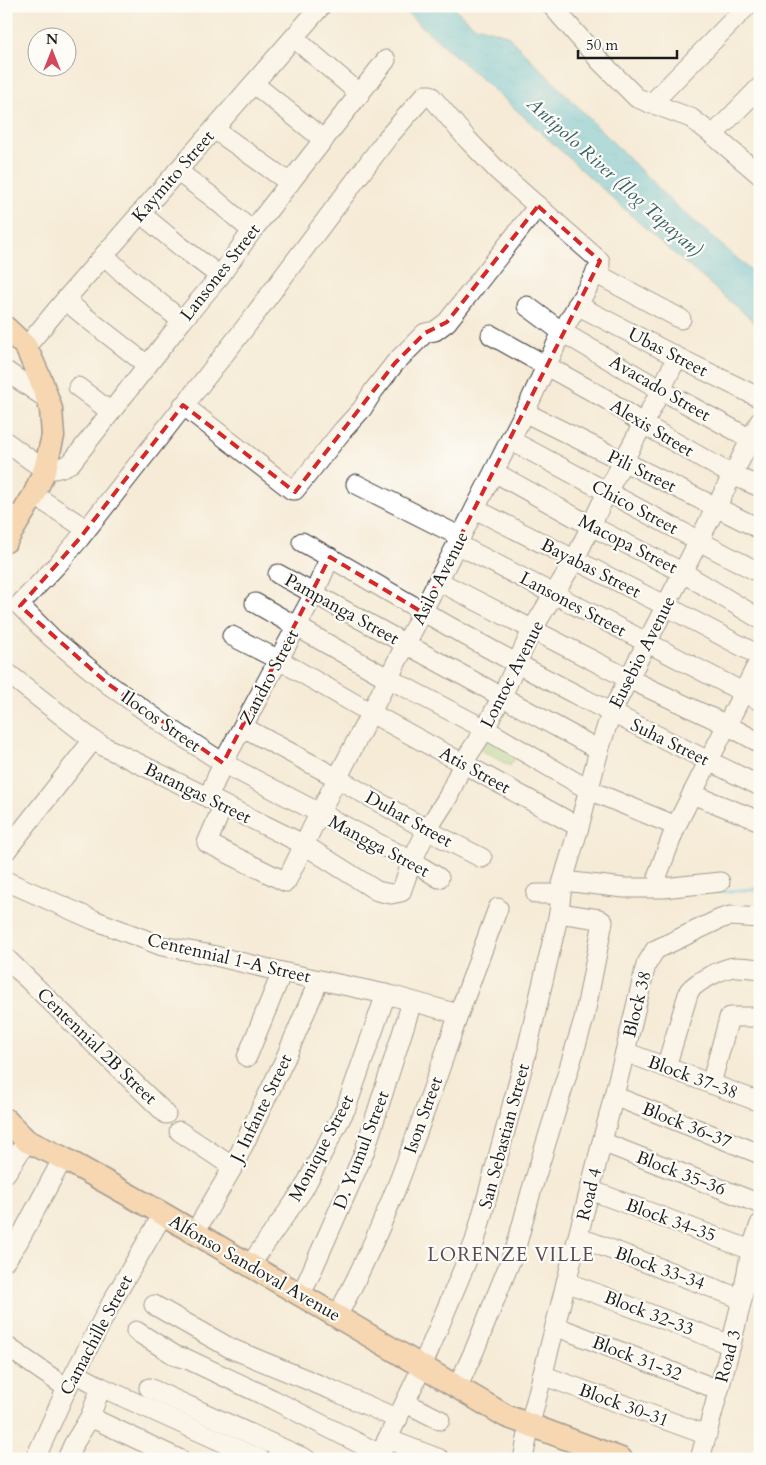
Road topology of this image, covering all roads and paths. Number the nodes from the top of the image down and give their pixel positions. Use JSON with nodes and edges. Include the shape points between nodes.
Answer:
{"nodes":[{"id":1,"x":321,"y":6,"type":"edge"},
{"id":2,"x":552,"y":6,"type":"edge"},
{"id":3,"x":747,"y":6,"type":"edge"},
{"id":4,"x":294,"y":38,"type":"junction"},
{"id":5,"x":386,"y":60,"type":"dead end"},
{"id":6,"x":254,"y":84,"type":"junction"},
{"id":7,"x":760,"y":87,"type":"edge"},
{"id":8,"x":360,"y":94,"type":"junction"},
{"id":9,"x":652,"y":104,"type":"junction"},
{"id":10,"x":214,"y":129,"type":"junction"},
{"id":11,"x":713,"y":135,"type":"junction"},
{"id":12,"x":324,"y":140,"type":"junction"},
{"id":13,"x":177,"y":171,"type":"junction"},
{"id":14,"x":760,"y":175,"type":"edge"},
{"id":15,"x":290,"y":184,"type":"junction"},
{"id":16,"x":538,"y":206,"type":"junction"},
{"id":17,"x":140,"y":213,"type":"junction"},
{"id":18,"x":252,"y":231,"type":"junction"},
{"id":19,"x":104,"y":256,"type":"junction"},
{"id":20,"x":595,"y":273,"type":"junction"},
{"id":21,"x":220,"y":276,"type":"junction"},
{"id":22,"x":65,"y":300,"type":"junction"},
{"id":23,"x":578,"y":305,"type":"junction"},
{"id":24,"x":527,"y":306,"type":"dead end"},
{"id":25,"x":681,"y":319,"type":"dead end"},
{"id":26,"x":182,"y":320,"type":"junction"},
{"id":27,"x":6,"y":328,"type":"edge"},
{"id":28,"x":562,"y":332,"type":"junction"},
{"id":29,"x":491,"y":335,"type":"dead end"},
{"id":30,"x":26,"y":347,"type":"junction"},
{"id":31,"x":676,"y":357,"type":"junction"},
{"id":32,"x":148,"y":365,"type":"junction"},
{"id":33,"x":546,"y":366,"type":"junction"},
{"id":34,"x":6,"y":371,"type":"edge"},
{"id":35,"x":78,"y":387,"type":"dead end"},
{"id":36,"x":662,"y":390,"type":"junction"},
{"id":37,"x":760,"y":398,"type":"edge"},
{"id":38,"x":47,"y":399,"type":"junction"},
{"id":39,"x":183,"y":404,"type":"junction"},
{"id":40,"x":110,"y":412,"type":"junction"},
{"id":41,"x":524,"y":412,"type":"junction"},
{"id":42,"x":760,"y":422,"type":"edge"},
{"id":43,"x":643,"y":424,"type":"junction"},
{"id":44,"x":510,"y":440,"type":"junction"},
{"id":45,"x":6,"y":442,"type":"edge"},
{"id":46,"x":755,"y":442,"type":"edge"},
{"id":47,"x":622,"y":462,"type":"junction"},
{"id":48,"x":45,"y":469,"type":"junction"},
{"id":49,"x":494,"y":472,"type":"junction"},
{"id":50,"x":732,"y":475,"type":"junction"},
{"id":51,"x":356,"y":484,"type":"dead end"},
{"id":52,"x":760,"y":487,"type":"edge"},
{"id":53,"x":607,"y":492,"type":"junction"},
{"id":54,"x":34,"y":495,"type":"junction"},
{"id":55,"x":715,"y":507,"type":"junction"},
{"id":56,"x":475,"y":510,"type":"junction"},
{"id":57,"x":13,"y":517,"type":"edge"},
{"id":58,"x":591,"y":526,"type":"junction"},
{"id":59,"x":86,"y":529,"type":"junction"},
{"id":60,"x":760,"y":529,"type":"edge"},
{"id":61,"x":459,"y":540,"type":"junction"},
{"id":62,"x":6,"y":541,"type":"edge"},
{"id":63,"x":699,"y":541,"type":"junction"},
{"id":64,"x":302,"y":542,"type":"dead end"},
{"id":65,"x":330,"y":557,"type":"junction"},
{"id":66,"x":574,"y":560,"type":"junction"},
{"id":67,"x":682,"y":572,"type":"junction"},
{"id":68,"x":760,"y":573,"type":"edge"},
{"id":69,"x":278,"y":574,"type":"dead end"},
{"id":70,"x":438,"y":581,"type":"junction"},
{"id":71,"x":314,"y":594,"type":"junction"},
{"id":72,"x":554,"y":594,"type":"junction"},
{"id":73,"x":255,"y":603,"type":"dead end"},
{"id":74,"x":666,"y":606,"type":"junction"},
{"id":75,"x":422,"y":612,"type":"junction"},
{"id":76,"x":760,"y":619,"type":"edge"},
{"id":77,"x":296,"y":625,"type":"junction"},
{"id":78,"x":532,"y":630,"type":"junction"},
{"id":79,"x":232,"y":636,"type":"dead end"},
{"id":80,"x":647,"y":643,"type":"junction"},
{"id":81,"x":406,"y":644,"type":"junction"},
{"id":82,"x":760,"y":658,"type":"edge"},
{"id":83,"x":279,"y":660,"type":"junction"},
{"id":84,"x":517,"y":663,"type":"junction"},
{"id":85,"x":6,"y":672,"type":"edge"},
{"id":86,"x":388,"y":679,"type":"junction"},
{"id":87,"x":629,"y":679,"type":"junction"},
{"id":88,"x":743,"y":692,"type":"junction"},
{"id":89,"x":502,"y":696,"type":"junction"},
{"id":90,"x":760,"y":701,"type":"edge"},
{"id":91,"x":371,"y":713,"type":"junction"},
{"id":92,"x":611,"y":713,"type":"junction"},
{"id":93,"x":727,"y":725,"type":"junction"},
{"id":94,"x":243,"y":727,"type":"junction"},
{"id":95,"x":485,"y":730,"type":"junction"},
{"id":96,"x":93,"y":740,"type":"junction"},
{"id":97,"x":760,"y":744,"type":"edge"},
{"id":98,"x":598,"y":750,"type":"junction"},
{"id":99,"x":709,"y":762,"type":"junction"},
{"id":100,"x":223,"y":763,"type":"junction"},
{"id":101,"x":463,"y":763,"type":"junction"},
{"id":102,"x":337,"y":778,"type":"junction"},
{"id":103,"x":760,"y":786,"type":"edge"},
{"id":104,"x":589,"y":790,"type":"junction"},
{"id":105,"x":692,"y":794,"type":"junction"},
{"id":106,"x":216,"y":802,"type":"junction"},
{"id":107,"x":319,"y":814,"type":"junction"},
{"id":108,"x":760,"y":821,"type":"edge"},
{"id":109,"x":676,"y":826,"type":"junction"},
{"id":110,"x":579,"y":827,"type":"junction"},
{"id":111,"x":427,"y":830,"type":"junction"},
{"id":112,"x":303,"y":844,"type":"junction"},
{"id":113,"x":6,"y":851,"type":"edge"},
{"id":114,"x":482,"y":858,"type":"dead end"},
{"id":115,"x":412,"y":862,"type":"junction"},
{"id":116,"x":658,"y":874,"type":"dead end"},
{"id":117,"x":439,"y":878,"type":"dead end"},
{"id":118,"x":6,"y":881,"type":"edge"},
{"id":119,"x":285,"y":882,"type":"joint"},
{"id":120,"x":720,"y":882,"type":"dead end"},
{"id":121,"x":536,"y":894,"type":"dead end"},
{"id":122,"x":561,"y":896,"type":"junction"},
{"id":123,"x":498,"y":908,"type":"dead end"},
{"id":124,"x":760,"y":918,"type":"edge"},
{"id":125,"x":6,"y":958,"type":"edge"},
{"id":126,"x":760,"y":969,"type":"edge"},
{"id":127,"x":282,"y":972,"type":"junction"},
{"id":128,"x":320,"y":980,"type":"junction"},
{"id":129,"x":386,"y":994,"type":"junction"},
{"id":130,"x":412,"y":1002,"type":"junction"},
{"id":131,"x":458,"y":1014,"type":"junction"},
{"id":132,"x":760,"y":1017,"type":"edge"},
{"id":133,"x":625,"y":1052,"type":"junction"},
{"id":134,"x":246,"y":1057,"type":"dead end"},
{"id":135,"x":666,"y":1067,"type":"junction"},
{"id":136,"x":711,"y":1084,"type":"junction"},
{"id":137,"x":614,"y":1096,"type":"junction"},
{"id":138,"x":758,"y":1097,"type":"edge"},
{"id":139,"x":166,"y":1114,"type":"dead end"},
{"id":140,"x":6,"y":1120,"type":"edge"},
{"id":141,"x":179,"y":1131,"type":"dead end"},
{"id":142,"x":27,"y":1141,"type":"junction"},
{"id":143,"x":602,"y":1142,"type":"junction"},
{"id":144,"x":760,"y":1154,"type":"edge"},
{"id":145,"x":63,"y":1158,"type":"junction"},
{"id":146,"x":232,"y":1167,"type":"junction"},
{"id":147,"x":6,"y":1173,"type":"edge"},
{"id":148,"x":590,"y":1190,"type":"junction"},
{"id":149,"x":760,"y":1204,"type":"edge"},
{"id":150,"x":163,"y":1214,"type":"junction"},
{"id":151,"x":760,"y":1224,"type":"edge"},
{"id":152,"x":195,"y":1232,"type":"junction"},
{"id":153,"x":578,"y":1238,"type":"junction"},
{"id":154,"x":751,"y":1250,"type":"junction"},
{"id":155,"x":6,"y":1260,"type":"edge"},
{"id":156,"x":250,"y":1265,"type":"junction"},
{"id":157,"x":566,"y":1282,"type":"junction"},
{"id":158,"x":300,"y":1294,"type":"junction"},
{"id":159,"x":742,"y":1298,"type":"junction"},
{"id":160,"x":154,"y":1305,"type":"dead end"},
{"id":161,"x":337,"y":1316,"type":"junction"},
{"id":162,"x":555,"y":1326,"type":"junction"},
{"id":163,"x":136,"y":1331,"type":"dead end"},
{"id":164,"x":731,"y":1345,"type":"junction"},
{"id":165,"x":6,"y":1346,"type":"edge"},
{"id":166,"x":422,"y":1367,"type":"junction"},
{"id":167,"x":542,"y":1375,"type":"junction"},
{"id":168,"x":71,"y":1380,"type":"junction"},
{"id":169,"x":458,"y":1386,"type":"junction"},
{"id":170,"x":101,"y":1387,"type":"junction"},
{"id":171,"x":149,"y":1388,"type":"dead end"},
{"id":172,"x":719,"y":1390,"type":"junction"},
{"id":173,"x":402,"y":1411,"type":"junction"},
{"id":174,"x":90,"y":1417,"type":"junction"},
{"id":175,"x":440,"y":1420,"type":"dead end"},
{"id":176,"x":530,"y":1424,"type":"junction"},
{"id":177,"x":706,"y":1435,"type":"junction"},
{"id":178,"x":381,"y":1451,"type":"edge"},
{"id":179,"x":576,"y":1451,"type":"edge"},
{"id":180,"x":68,"y":1458,"type":"edge"},
{"id":181,"x":35,"y":1459,"type":"edge"},
{"id":182,"x":179,"y":1459,"type":"edge"},
{"id":183,"x":260,"y":1459,"type":"edge"},
{"id":184,"x":306,"y":1459,"type":"edge"},
{"id":185,"x":440,"y":1459,"type":"edge"},
{"id":186,"x":523,"y":1459,"type":"edge"},
{"id":187,"x":621,"y":1459,"type":"edge"},
{"id":188,"x":700,"y":1459,"type":"edge"}],
"edges":[{"from":1,"to":4,"type":"street","name":"Kaymito Street"},
{"from":2,"to":9,"type":"street","via":[[637,98]]},
{"from":3,"to":9,"type":"street"},
{"from":4,"to":6,"type":"street","name":"Kaymito Street"},
{"from":4,"to":8,"type":"street"},
{"from":5,"to":8,"type":"street","name":"Lansones Street"},
{"from":6,"to":10,"type":"street","name":"Kaymito Street"},
{"from":6,"to":12,"type":"street"},
{"from":7,"to":11,"type":"street"},
{"from":8,"to":12,"type":"street","name":"Lansones Street"},
{"from":9,"to":11,"type":"street","via":[[691,118]]},
{"from":10,"to":13,"type":"street","name":"Kaymito Street"},
{"from":10,"to":15,"type":"street"},
{"from":11,"to":14,"type":"street"},
{"from":12,"to":15,"type":"street","name":"Lansones Street"},
{"from":13,"to":17,"type":"street","name":"Kaymito Street"},
{"from":13,"to":18,"type":"street"},
{"from":15,"to":18,"type":"street","name":"Lansones Street"},
{"from":16,"to":20,"type":"street","via":[[600,260]]},
{"from":16,"to":39,"type":"street","via":[[447,322],[436,331],[425,333],[395,363],[362,409],[295,490]]},
{"from":16,"to":39,"type":"street","via":[[498,172],[430,95],[425,95],[388,137],[244,329]]},
{"from":17,"to":19,"type":"street","name":"Kaymito Street"},
{"from":17,"to":21,"type":"street"},
{"from":18,"to":21,"type":"street","name":"Lansones Street"},
{"from":19,"to":22,"type":"street","name":"Kaymito Street"},
{"from":19,"to":26,"type":"street"},
{"from":20,"to":23,"type":"street","name":"Asilo Avenue"},
{"from":20,"to":25,"type":"street"},
{"from":21,"to":26,"type":"street","name":"Lansones Street"},
{"from":22,"to":30,"type":"street","name":"Kaymito Street"},
{"from":22,"to":32,"type":"street"},
{"from":23,"to":28,"type":"street","name":"Asilo Avenue"},
{"from":23,"to":31,"type":"street","name":"Ubas Street"},
{"from":24,"to":28,"type":"street","name":"Avacado Street"},
{"from":26,"to":32,"type":"street","name":"Lansones Street"},
{"from":27,"to":30,"type":"main road"},
{"from":28,"to":33,"type":"street","name":"Asilo Avenue"},
{"from":28,"to":36,"type":"street","name":"Avacado Street"},
{"from":29,"to":33,"type":"street","name":"Alexis Street"},
{"from":30,"to":38,"type":"main road"},
{"from":31,"to":36,"type":"street","name":"Lontoc Avenue"},
{"from":31,"to":37,"type":"street","name":"Ubas Street"},
{"from":32,"to":40,"type":"street","name":"Lansones Street"},
{"from":33,"to":41,"type":"street","name":"Asilo Avenue"},
{"from":33,"to":43,"type":"street","name":"Alexis Street"},
{"from":34,"to":38,"type":"street"},
{"from":35,"to":40,"type":"street"},
{"from":36,"to":43,"type":"street","name":"Lontoc Avenue"},
{"from":36,"to":46,"type":"street","name":"Avacado Street"},
{"from":38,"to":48,"type":"main road","via":[[53,436]]},
{"from":39,"to":59,"type":"street"},
{"from":40,"to":48,"type":"street","name":"Lansones Street","via":[[70,463],[65,467]]},
{"from":41,"to":44,"type":"street","name":"Asilo Avenue"},
{"from":41,"to":47,"type":"street","name":"Pili Street"},
{"from":42,"to":46,"type":"street","name":"Eusebio Avenue"},
{"from":43,"to":47,"type":"street","name":"Lontoc Avenue"},
{"from":43,"to":50,"type":"street","name":"Alexis Street"},
{"from":44,"to":49,"type":"street","name":"Asilo Avenue"},
{"from":44,"to":53,"type":"street","name":"Chico Street"},
{"from":45,"to":48,"type":"street"},
{"from":46,"to":50,"type":"street","name":"Eusebio Avenue"},
{"from":47,"to":53,"type":"street","name":"Lontoc Avenue"},
{"from":47,"to":55,"type":"street","name":"Pili Street"},
{"from":48,"to":54,"type":"main road"},
{"from":49,"to":56,"type":"street","name":"Asilo Avenue"},
{"from":49,"to":58,"type":"street","name":"Macopa Street"},
{"from":50,"to":52,"type":"street","name":"Alexis Street"},
{"from":50,"to":55,"type":"street","name":"Eusebio Avenue"},
{"from":51,"to":61,"type":"street","name":"Lansones Street"},
{"from":53,"to":58,"type":"street","name":"Lontoc Avenue"},
{"from":53,"to":63,"type":"street","name":"Chico Street"},
{"from":54,"to":57,"type":"main road"},
{"from":54,"to":59,"type":"street"},
{"from":55,"to":60,"type":"street","name":"Pili Street"},
{"from":55,"to":63,"type":"street","name":"Eusebio Avenue"},
{"from":56,"to":61,"type":"street","name":"Asilo Avenue"},
{"from":56,"to":66,"type":"street","name":"Bayabas Street"},
{"from":57,"to":62,"type":"main road"},
{"from":58,"to":66,"type":"street","name":"Lontoc Avenue"},
{"from":58,"to":67,"type":"street","name":"Macopa Street"},
{"from":59,"to":100,"type":"street","name":"Ilocos Street","via":[[20,606],[52,638],[108,684]]},
{"from":61,"to":70,"type":"street","name":"Asilo Avenue"},
{"from":61,"to":72,"type":"street","name":"Lansones Street"},
{"from":63,"to":67,"type":"street","name":"Eusebio Avenue"},
{"from":63,"to":68,"type":"street","name":"Chico Street"},
{"from":64,"to":65,"type":"street","name":"Suha Street"},
{"from":65,"to":71,"type":"street","name":"Zandro Street"},
{"from":65,"to":75,"type":"street","name":"Suha Street"},
{"from":66,"to":72,"type":"street","name":"Lontoc Avenue"},
{"from":66,"to":74,"type":"street","name":"Bayabas Street"},
{"from":67,"to":74,"type":"street","name":"Eusebio Avenue"},
{"from":67,"to":76,"type":"street","name":"Macopa Street"},
{"from":69,"to":71,"type":"street","name":"Pampanga Street"},
{"from":70,"to":75,"type":"street","name":"Asilo Avenue"},
{"from":70,"to":78,"type":"street"},
{"from":71,"to":77,"type":"street","name":"Zandro Street"},
{"from":71,"to":81,"type":"street","name":"Pampanga Street"},
{"from":72,"to":78,"type":"street","name":"Lontoc Avenue"},
{"from":72,"to":80,"type":"street","name":"Lansones Street"},
{"from":73,"to":77,"type":"street"},
{"from":74,"to":80,"type":"street","name":"Eusebio Avenue"},
{"from":74,"to":82,"type":"street","name":"Bayabas Street"},
{"from":75,"to":81,"type":"street","name":"Asilo Avenue"},
{"from":75,"to":84,"type":"street","name":"Suha Street"},
{"from":77,"to":83,"type":"street","name":"Zandro Street"},
{"from":77,"to":86,"type":"street"},
{"from":78,"to":84,"type":"street","name":"Lontoc Avenue"},
{"from":78,"to":87,"type":"street"},
{"from":79,"to":83,"type":"street","name":"Atis Street"},
{"from":80,"to":87,"type":"street","name":"Eusebio Avenue"},
{"from":80,"to":88,"type":"street","name":"Lansones Street"},
{"from":81,"to":86,"type":"street","name":"Asilo Avenue"},
{"from":81,"to":89,"type":"street","name":"Pampanga Street"},
{"from":82,"to":88,"type":"street"},
{"from":83,"to":91,"type":"street","name":"Atis Street"},
{"from":83,"to":94,"type":"street","name":"Zandro Street"},
{"from":84,"to":89,"type":"street","name":"Lontoc Avenue"},
{"from":84,"to":92,"type":"street","name":"Suha Street"},
{"from":85,"to":96,"type":"street","name":"Batangas Street"},
{"from":86,"to":91,"type":"street","name":"Asilo Avenue"},
{"from":86,"to":95,"type":"street"},
{"from":87,"to":92,"type":"street","name":"Eusebio Avenue"},
{"from":87,"to":93,"type":"street"},
{"from":88,"to":90,"type":"street","name":"Lansones Street"},
{"from":88,"to":93,"type":"street"},
{"from":89,"to":95,"type":"street","name":"Lontoc Avenue"},
{"from":89,"to":98,"type":"street","name":"Pampanga Street"},
{"from":91,"to":101,"type":"street","name":"Atis Street"},
{"from":91,"to":102,"type":"street","name":"Asilo Avenue"},
{"from":92,"to":98,"type":"street","name":"Eusebio Avenue"},
{"from":92,"to":99,"type":"street","name":"Suha Street"},
{"from":93,"to":97,"type":"street"},
{"from":93,"to":99,"type":"street"},
{"from":94,"to":100,"type":"street","name":"Zandro Street"},
{"from":94,"to":102,"type":"street","name":"Duhat Street"},
{"from":95,"to":101,"type":"street","name":"Lontoc Avenue"},
{"from":95,"to":104,"type":"street"},
{"from":96,"to":106,"type":"street","name":"Batangas Street"},
{"from":96,"to":113,"type":"street"},
{"from":98,"to":104,"type":"street","name":"Eusebio Avenue"},
{"from":99,"to":103,"type":"street","name":"Suha Street"},
{"from":99,"to":105,"type":"street"},
{"from":100,"to":106,"type":"street","name":"Zandro Street"},
{"from":100,"to":107,"type":"street","name":"Ilocos Street"},
{"from":101,"to":110,"type":"street","name":"Atis Street"},
{"from":101,"to":111,"type":"street","name":"Lontoc Avenue","via":[[448,797]]},
{"from":102,"to":107,"type":"street","name":"Asilo Avenue"},
{"from":102,"to":111,"type":"street","name":"Duhat Street"},
{"from":104,"to":109,"type":"street"},
{"from":104,"to":110,"type":"street","name":"Eusebio Avenue"},
{"from":105,"to":108,"type":"street"},
{"from":105,"to":109,"type":"street"},
{"from":106,"to":112,"type":"street","name":"Batangas Street"},
{"from":106,"to":119,"type":"street","name":"Zandro Street","via":[[207,843]]},
{"from":107,"to":112,"type":"street","name":"Asilo Avenue"},
{"from":107,"to":115,"type":"street","name":"Mangga Street"},
{"from":109,"to":116,"type":"street"},
{"from":110,"to":122,"type":"street","name":"Eusebio Avenue"},
{"from":111,"to":114,"type":"street","name":"Duhat Street"},
{"from":111,"to":115,"type":"street","name":"Lontoc Avenue"},
{"from":112,"to":115,"type":"street","name":"Lontoc Avenue","via":[[378,891],[391,894],[401,892]]},
{"from":112,"to":119,"type":"street","name":"Asilo Avenue"},
{"from":115,"to":117,"type":"street","name":"Mangga Street"},
{"from":118,"to":127,"type":"street","name":"Centennial 1-A Street","via":[[162,946]]},
{"from":120,"to":122,"type":"street"},
{"from":121,"to":122,"type":"street"},
{"from":122,"to":166,"type":"street","name":"San Sebastian Street","via":[[525,1058],[475,1241]]},
{"from":122,"to":169,"type":"street","via":[[603,922],[584,1019],[516,1247]]},
{"from":123,"to":131,"type":"street","name":"Ison Street"},
{"from":124,"to":133,"type":"street","name":"Block 38","via":[[730,916],[720,919],[655,950],[646,965]]},
{"from":125,"to":139,"type":"street","name":"Centennial 2B Street"},
{"from":126,"to":135,"type":"street","via":[[728,968],[694,986]]},
{"from":127,"to":128,"type":"street","name":"Centennial 1-A Street"},
{"from":127,"to":134,"type":"street"},
{"from":128,"to":129,"type":"street","name":"Centennial 1-A Street"},
{"from":128,"to":146,"type":"street","name":"J. Infante Street"},
{"from":129,"to":130,"type":"street","name":"Centennial 1-A Street"},
{"from":129,"to":156,"type":"street","name":"Monique Street","via":[[346,1108],[303,1190]]},
{"from":130,"to":131,"type":"street","name":"Centennial 1-A Street"},
{"from":130,"to":158,"type":"street","name":"D. Yumul Street","via":[[364,1153]]},
{"from":131,"to":161,"type":"street","name":"Ison Street","via":[[397,1186]]},
{"from":132,"to":136,"type":"street","via":[[729,1018]]},
{"from":133,"to":135,"type":"street","name":"Block 37-38"},
{"from":133,"to":137,"type":"street","name":"Road 4"},
{"from":135,"to":136,"type":"street","name":"Block 37-38"},
{"from":136,"to":138,"type":"street","name":"Block 37-38"},
{"from":137,"to":143,"type":"street","name":"Road 4"},
{"from":137,"to":144,"type":"street","name":"Block 36-37"},
{"from":140,"to":142,"type":"main road","name":"Alfonso Sandoval Avenue"},
{"from":141,"to":146,"type":"street"},
{"from":142,"to":145,"type":"main road","name":"Alfonso Sandoval Avenue"},
{"from":142,"to":147,"type":"street"},
{"from":143,"to":148,"type":"street","name":"Road 4"},
{"from":143,"to":149,"type":"street","name":"Block 35-36"},
{"from":145,"to":150,"type":"main road","name":"Alfonso Sandoval Avenue"},
{"from":145,"to":155,"type":"street"},
{"from":146,"to":152,"type":"street","name":"J. Infante Street"},
{"from":148,"to":153,"type":"street","name":"Road 4"},
{"from":148,"to":154,"type":"street","name":"Block 34-35"},
{"from":150,"to":152,"type":"main road","name":"Alfonso Sandoval Avenue"},
{"from":150,"to":168,"type":"street","name":"Camachille Street"},
{"from":151,"to":154,"type":"street","name":"Road 3"},
{"from":152,"to":156,"type":"main road","name":"Alfonso Sandoval Avenue"},
{"from":153,"to":157,"type":"street","name":"Road 4"},
{"from":153,"to":159,"type":"street","name":"Block 33-34"},
{"from":154,"to":159,"type":"street","name":"Road 3"},
{"from":156,"to":158,"type":"main road","name":"Alfonso Sandoval Avenue"},
{"from":157,"to":162,"type":"street","name":"Road 4"},
{"from":157,"to":164,"type":"street","name":"Block 32-33"},
{"from":158,"to":161,"type":"main road","name":"Alfonso Sandoval Avenue"},
{"from":159,"to":164,"type":"street","name":"Road 3"},
{"from":160,"to":173,"type":"street","via":[[230,1348],[332,1390]]},
{"from":161,"to":166,"type":"main road","name":"Alfonso Sandoval Avenue"},
{"from":162,"to":167,"type":"street","name":"Road 4"},
{"from":162,"to":172,"type":"street","name":"Block 31-32"},
{"from":163,"to":178,"type":"street","via":[[176,1356],[272,1399],[372,1450]]},
{"from":164,"to":172,"type":"street","name":"Road 3"},
{"from":165,"to":168,"type":"street"},
{"from":166,"to":169,"type":"main road","name":"Alfonso Sandoval Avenue"},
{"from":166,"to":173,"type":"street"},
{"from":167,"to":176,"type":"street","name":"Road 4"},
{"from":167,"to":177,"type":"street","name":"Block 30-31"},
{"from":168,"to":170,"type":"street"},
{"from":168,"to":181,"type":"street","name":"Camachille Street"},
{"from":169,"to":176,"type":"main road","name":"Alfonso Sandoval Avenue","via":[[506,1416]]},
{"from":170,"to":174,"type":"street"},
{"from":170,"to":183,"type":"street"},
{"from":171,"to":184,"type":"street"},
{"from":172,"to":177,"type":"street","name":"Road 3"},
{"from":173,"to":175,"type":"street"},
{"from":173,"to":178,"type":"street"},
{"from":174,"to":180,"type":"street"},
{"from":174,"to":182,"type":"street"},
{"from":176,"to":179,"type":"main road","name":"Alfonso Sandoval Avenue"},
{"from":176,"to":186,"type":"street","name":"Road 4"},
{"from":177,"to":188,"type":"street","name":"Road 3"},
{"from":178,"to":185,"type":"street"},
{"from":179,"to":187,"type":"main road","name":"Alfonso Sandoval Avenue"}]}
